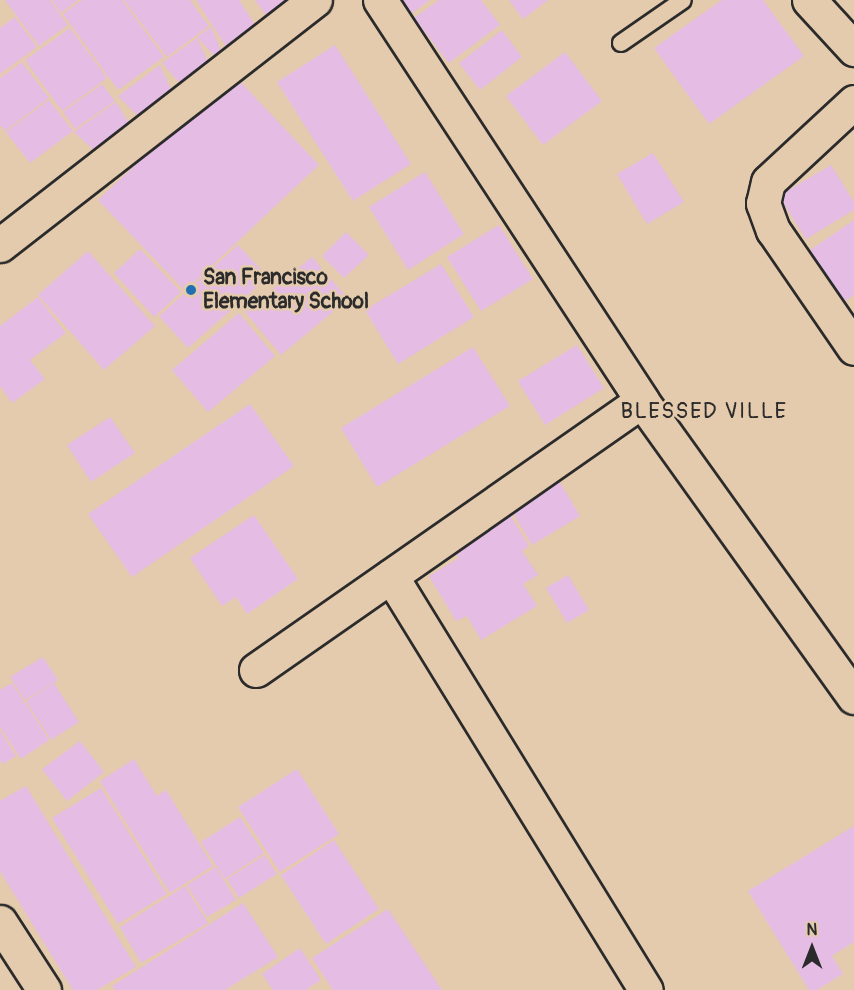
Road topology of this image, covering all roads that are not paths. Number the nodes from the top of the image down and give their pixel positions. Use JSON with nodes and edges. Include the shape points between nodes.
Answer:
{"nodes":[{"id":1,"x":315,"y":0,"type":"edge"},
{"id":2,"x":380,"y":0,"type":"edge"},
{"id":3,"x":682,"y":0,"type":"edge"},
{"id":4,"x":809,"y":0,"type":"edge"},
{"id":5,"x":621,"y":43,"type":"dead end"},
{"id":6,"x":854,"y":49,"type":"edge"},
{"id":7,"x":854,"y":102,"type":"edge"},
{"id":8,"x":0,"y":244,"type":"edge"},
{"id":9,"x":854,"y":348,"type":"edge"},
{"id":10,"x":642,"y":401,"type":"junction"},
{"id":11,"x":391,"y":576,"type":"junction"},
{"id":12,"x":255,"y":670,"type":"dead end"},
{"id":13,"x":854,"y":697,"type":"edge"},
{"id":14,"x":0,"y":922,"type":"edge"},
{"id":15,"x":44,"y":990,"type":"edge"},
{"id":16,"x":646,"y":990,"type":"edge"}],
"edges":[{"from":1,"to":8,"type":"street"},
{"from":2,"to":10,"type":"street"},
{"from":3,"to":5,"type":"lane"},
{"from":4,"to":6,"type":"street"},
{"from":7,"to":9,"type":"street","via":[[768,182],[763,203],[773,230]]},
{"from":10,"to":11,"type":"street"},
{"from":10,"to":13,"type":"street"},
{"from":11,"to":12,"type":"street"},
{"from":11,"to":16,"type":"street"},
{"from":14,"to":15,"type":"street"}]}
